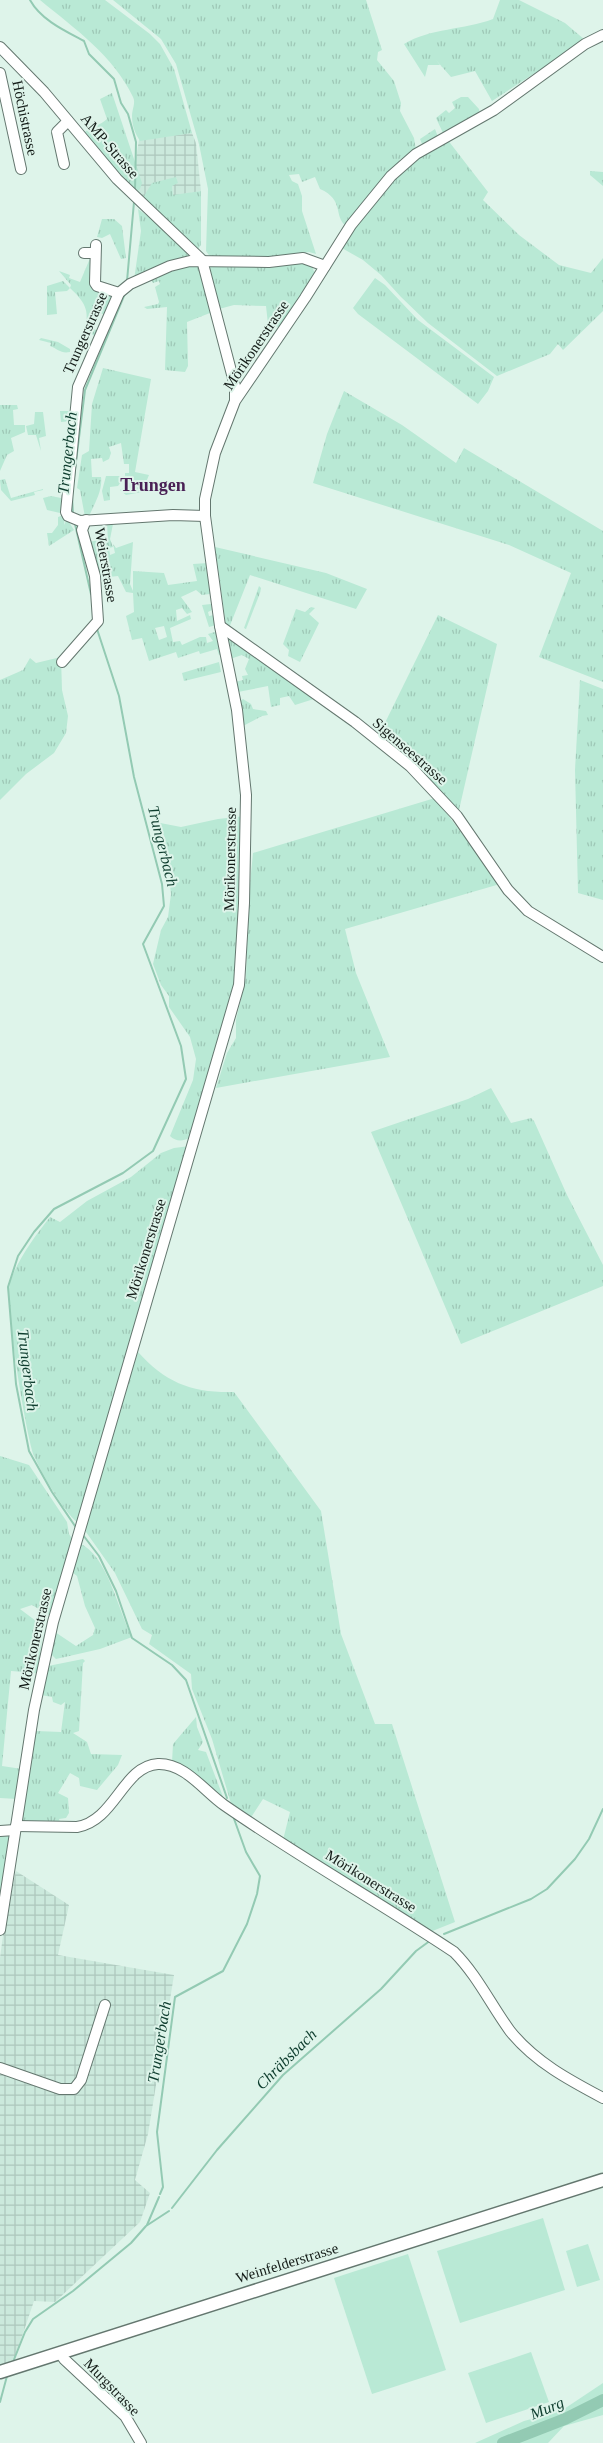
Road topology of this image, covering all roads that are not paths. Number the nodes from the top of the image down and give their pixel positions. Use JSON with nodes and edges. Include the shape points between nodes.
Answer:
{"nodes":[{"id":1,"x":603,"y":35,"type":"edge"},
{"id":2,"x":2,"y":54,"type":"edge"},
{"id":3,"x":0,"y":73,"type":"edge"},
{"id":4,"x":68,"y":121,"type":"junction"},
{"id":5,"x":64,"y":164,"type":"dead end"},
{"id":6,"x":21,"y":169,"type":"dead end"},
{"id":7,"x":92,"y":250,"type":"dead end"},
{"id":8,"x":202,"y":260,"type":"junction"},
{"id":9,"x":325,"y":266,"type":"junction"},
{"id":10,"x":124,"y":288,"type":"junction"},
{"id":11,"x":235,"y":401,"type":"junction"},
{"id":12,"x":205,"y":516,"type":"junction"},
{"id":13,"x":83,"y":521,"type":"junction"},
{"id":14,"x":220,"y":626,"type":"junction"},
{"id":15,"x":62,"y":662,"type":"dead end"},
{"id":16,"x":603,"y":957,"type":"edge"},
{"id":17,"x":16,"y":1828,"type":"junction"},
{"id":18,"x":0,"y":1831,"type":"edge"},
{"id":19,"x":0,"y":1930,"type":"edge"},
{"id":20,"x":105,"y":2005,"type":"dead end"},
{"id":21,"x":0,"y":2068,"type":"edge"},
{"id":22,"x":603,"y":2098,"type":"edge"},
{"id":23,"x":603,"y":2174,"type":"edge"},
{"id":24,"x":603,"y":2180,"type":"edge"},
{"id":25,"x":583,"y":2185,"type":"junction"},
{"id":26,"x":60,"y":2353,"type":"junction"},
{"id":27,"x":7,"y":2370,"type":"edge"},
{"id":28,"x":142,"y":2443,"type":"edge"}],
"edges":[{"from":1,"to":9,"type":"street","name":"Mörikonerstrasse","via":[[578,49],[511,99],[406,162],[350,224]]},
{"from":2,"to":4,"type":"street","name":"AMP-Strasse","via":[[30,76]]},
{"from":3,"to":6,"type":"street","name":"Höchistrasse"},
{"from":4,"to":5,"type":"street","via":[[57,132]]},
{"from":4,"to":8,"type":"street","name":"AMP-Strasse","via":[[116,180]]},
{"from":7,"to":10,"type":"street","via":[[95,284]]},
{"from":8,"to":9,"type":"street","via":[[211,263],[269,262],[303,258]]},
{"from":8,"to":10,"type":"street","via":[[170,266]]},
{"from":8,"to":11,"type":"street","via":[[235,386]]},
{"from":9,"to":11,"type":"street","name":"Mörikonerstrasse"},
{"from":10,"to":13,"type":"street","name":"Trungerstrasse","via":[[78,387],[65,503],[68,516]]},
{"from":11,"to":12,"type":"street","name":"Mörikonerstrasse","via":[[215,453]]},
{"from":12,"to":13,"type":"street","name":"Trungerstrasse"},
{"from":12,"to":14,"type":"street","name":"Mörikonerstrasse"},
{"from":13,"to":15,"type":"street","name":"Weierstrasse","via":[[82,530],[94,576],[98,621]]},
{"from":14,"to":16,"type":"street","name":"Sigenseestrasse","via":[[410,766],[457,816],[508,890],[528,912]]},
{"from":14,"to":17,"type":"street","name":"Mörikonerstrasse","via":[[237,710],[246,795],[239,985],[53,1622],[34,1710]]},
{"from":17,"to":18,"type":"street","name":"Mörikonerstrasse"},
{"from":17,"to":19,"type":"street"},
{"from":17,"to":22,"type":"street","name":"Mörikonerstrasse","via":[[86,1824],[98,1818],[144,1768],[159,1764],[174,1767],[188,1774],[255,1826],[454,1952],[529,2052],[548,2067]]},
{"from":20,"to":21,"type":"street","via":[[79,2084],[74,2089],[60,2089]]},
{"from":23,"to":25,"type":"main road","name":"Weinfelderstrasse"},
{"from":24,"to":25,"type":"main road","name":"Weinfelderstrasse"},
{"from":25,"to":26,"type":"main road","name":"Weinfelderstrasse"},
{"from":26,"to":27,"type":"main road","name":"Weinfelderstrasse"},
{"from":26,"to":28,"type":"street","name":"Murgstrasse","via":[[124,2416]]}]}
